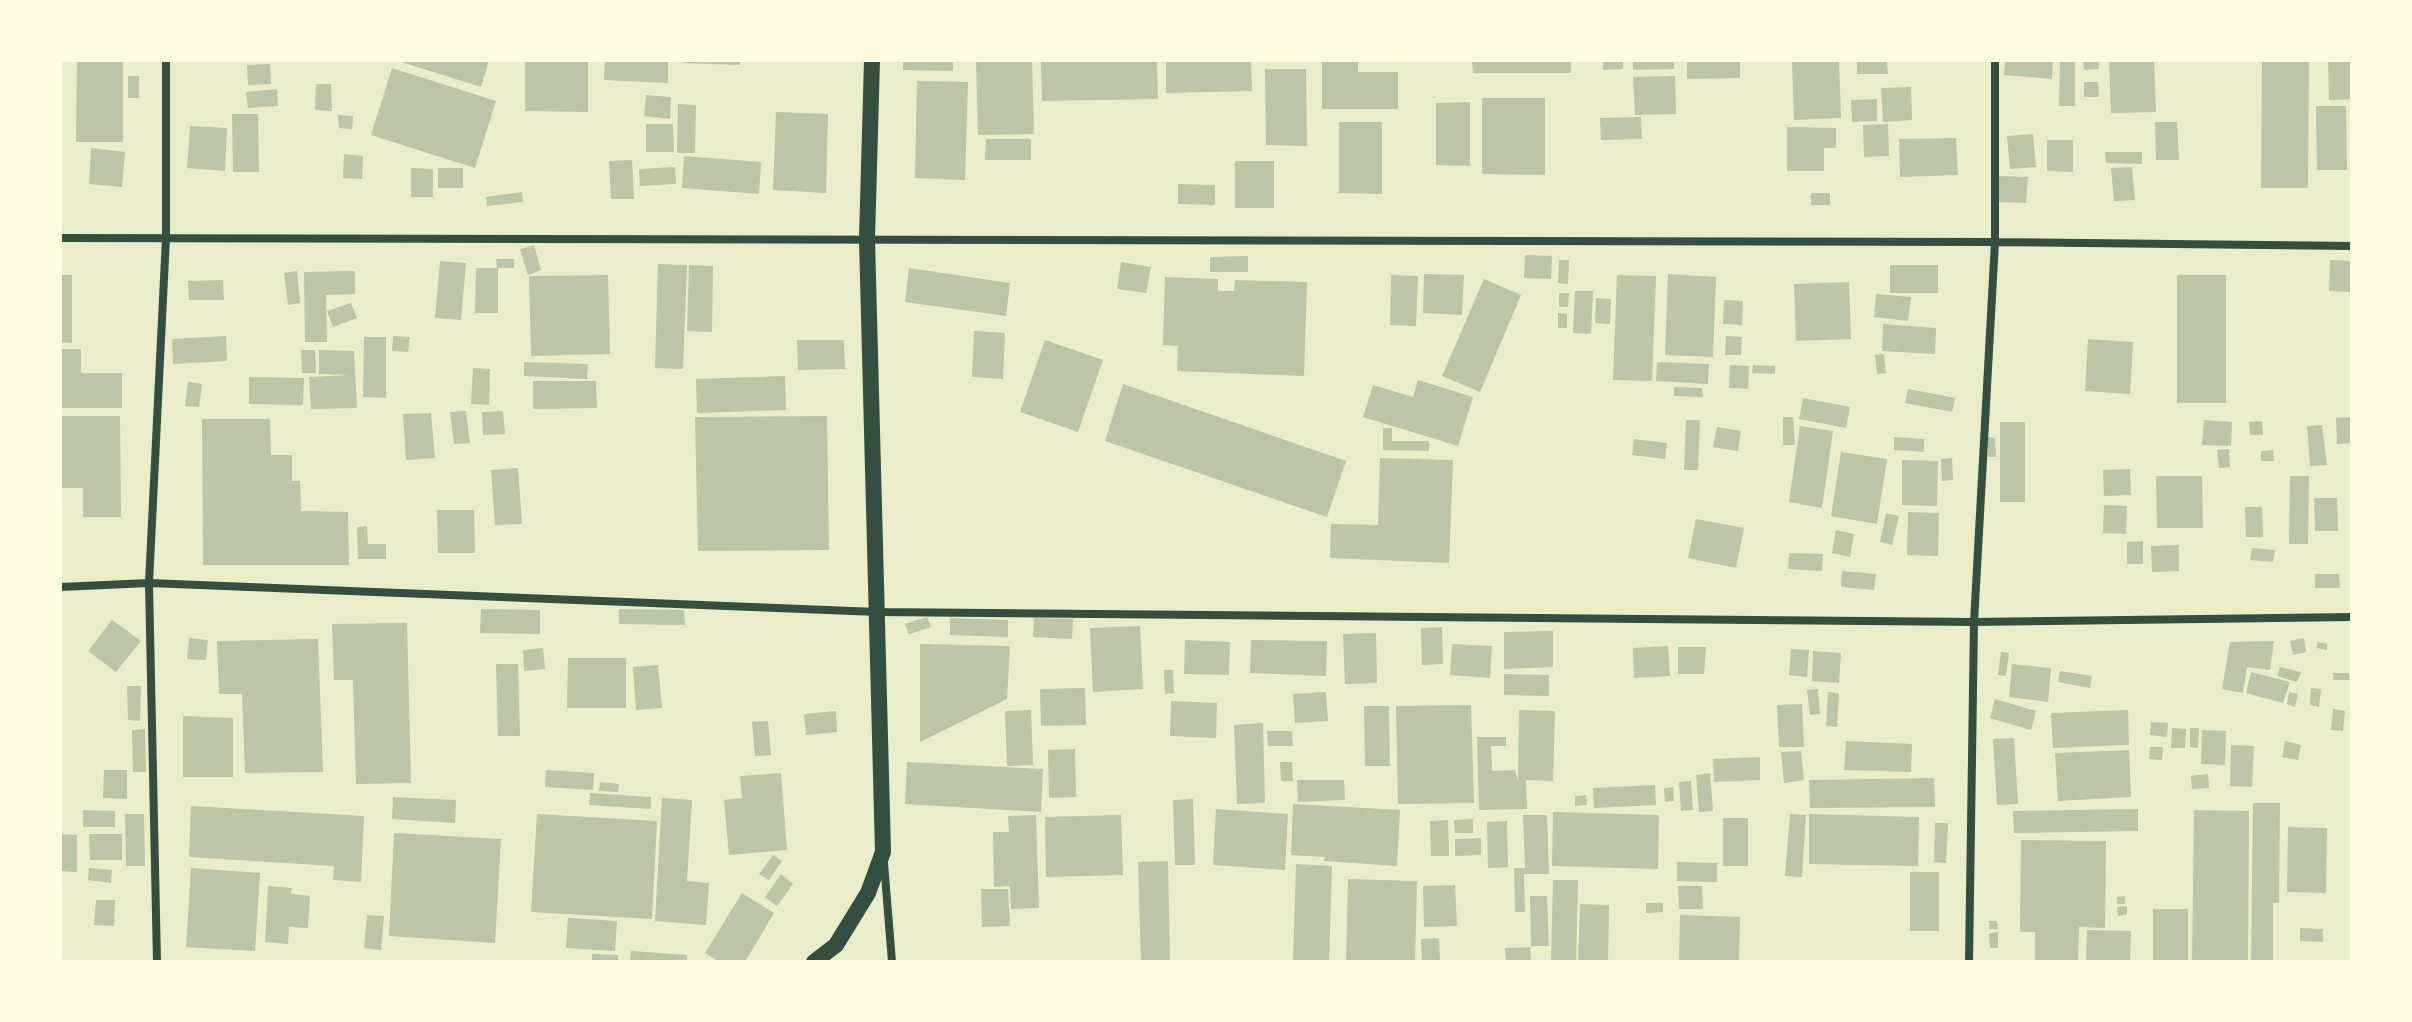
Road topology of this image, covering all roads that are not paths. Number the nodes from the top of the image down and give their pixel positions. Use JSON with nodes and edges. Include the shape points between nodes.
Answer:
{"nodes":[{"id":1,"x":166,"y":60,"type":"edge"},
{"id":2,"x":872,"y":60,"type":"edge"},
{"id":3,"x":1995,"y":60,"type":"edge"},
{"id":4,"x":60,"y":238,"type":"edge"},
{"id":5,"x":166,"y":238,"type":"junction"},
{"id":6,"x":867,"y":239,"type":"junction"},
{"id":7,"x":1995,"y":242,"type":"junction"},
{"id":8,"x":2352,"y":246,"type":"edge"},
{"id":9,"x":149,"y":583,"type":"junction"},
{"id":10,"x":60,"y":587,"type":"edge"},
{"id":11,"x":877,"y":612,"type":"junction"},
{"id":12,"x":2352,"y":617,"type":"edge"},
{"id":13,"x":1974,"y":622,"type":"junction"},
{"id":14,"x":883,"y":852,"type":"junction"},
{"id":15,"x":157,"y":962,"type":"edge"},
{"id":16,"x":814,"y":962,"type":"edge"},
{"id":17,"x":892,"y":962,"type":"edge"},
{"id":18,"x":1969,"y":962,"type":"edge"}],
"edges":[{"from":1,"to":5,"type":"street"},
{"from":2,"to":6,"type":"main road"},
{"from":3,"to":7,"type":"street"},
{"from":4,"to":5,"type":"street"},
{"from":5,"to":6,"type":"street"},
{"from":5,"to":9,"type":"street"},
{"from":6,"to":7,"type":"street"},
{"from":6,"to":11,"type":"main road"},
{"from":7,"to":8,"type":"street"},
{"from":7,"to":13,"type":"street"},
{"from":9,"to":10,"type":"street"},
{"from":9,"to":11,"type":"street"},
{"from":9,"to":15,"type":"street"},
{"from":11,"to":13,"type":"street"},
{"from":11,"to":14,"type":"main road"},
{"from":12,"to":13,"type":"street"},
{"from":13,"to":18,"type":"street"},
{"from":14,"to":16,"type":"main road","via":[[868,893],[836,945]]},
{"from":14,"to":17,"type":"street"}]}
